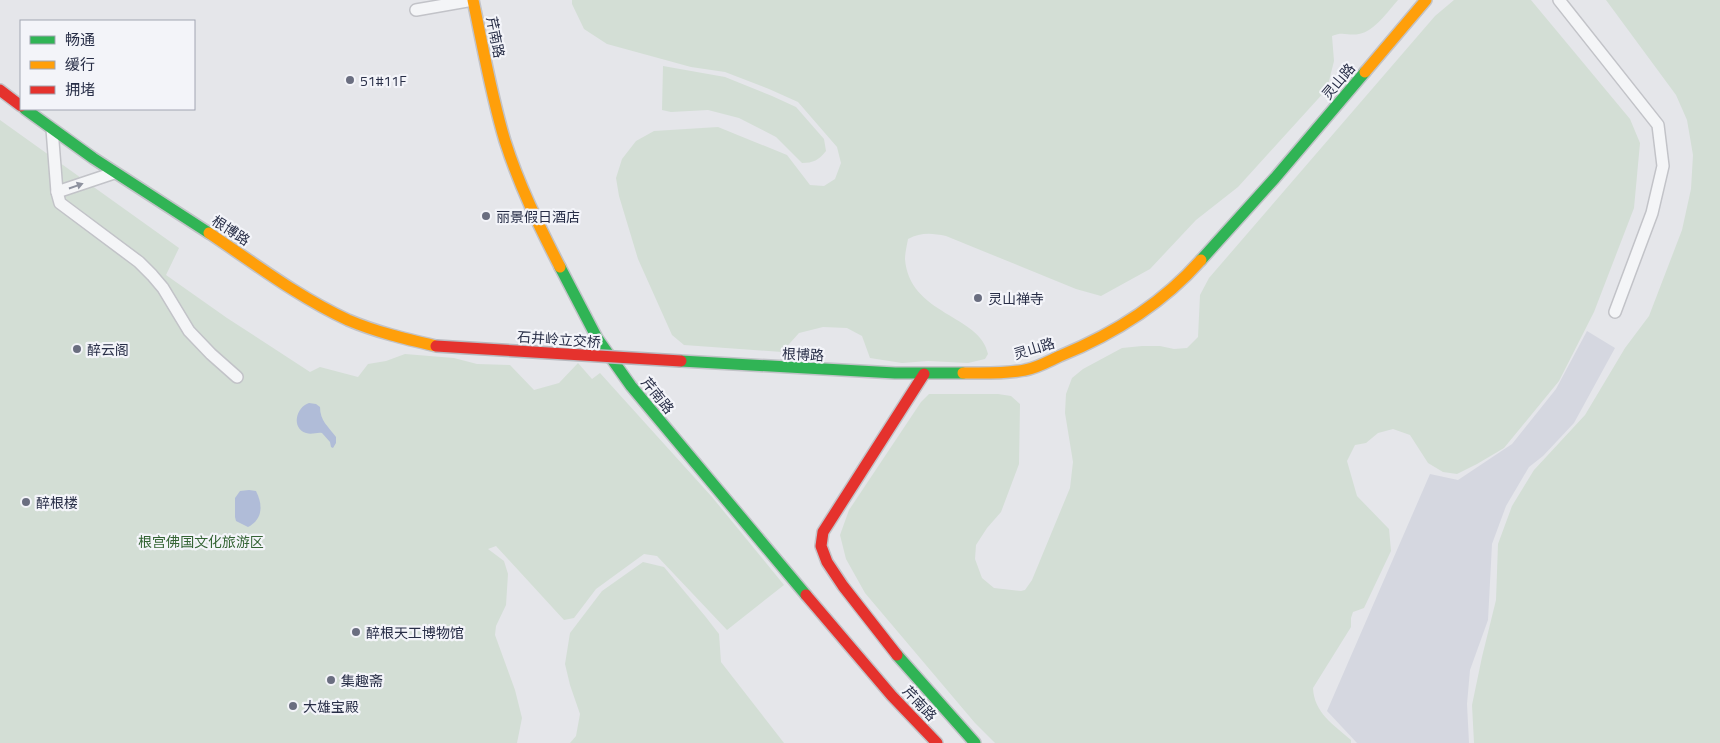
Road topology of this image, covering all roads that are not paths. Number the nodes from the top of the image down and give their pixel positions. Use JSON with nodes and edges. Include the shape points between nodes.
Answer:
{"nodes":[{"id":1,"x":473,"y":0,"type":"edge"},
{"id":2,"x":1426,"y":0,"type":"edge"},
{"id":3,"x":1559,"y":0,"type":"edge"},
{"id":4,"x":416,"y":10,"type":"dead end"},
{"id":5,"x":0,"y":90,"type":"edge"},
{"id":6,"x":20,"y":105,"type":"edge"},
{"id":7,"x":26,"y":110,"type":"edge"},
{"id":8,"x":52,"y":129,"type":"junction"},
{"id":9,"x":114,"y":173,"type":"junction"},
{"id":10,"x":57,"y":192,"type":"junction"},
{"id":11,"x":1615,"y":312,"type":"dead end"},
{"id":12,"x":436,"y":346,"type":"joint"},
{"id":13,"x":681,"y":361,"type":"joint"},
{"id":14,"x":924,"y":374,"type":"junction"},
{"id":15,"x":237,"y":377,"type":"dead end"},
{"id":16,"x":937,"y":743,"type":"edge"},
{"id":17,"x":975,"y":743,"type":"edge"}],
"edges":[{"from":1,"to":4,"type":"street"},
{"from":1,"to":16,"type":"main road","name":"芹南路","via":[[506,143],[546,239],[598,338],[631,386],[725,500],[892,696]]},
{"from":2,"to":14,"type":"main road","name":"灵山路","via":[[1275,178],[1190,273],[1165,296],[1113,331],[1025,370]]},
{"from":3,"to":11,"type":"street","via":[[1658,125],[1663,166],[1652,213]]},
{"from":5,"to":6,"type":"main road"},
{"from":7,"to":8,"type":"main road","name":"根博路"},
{"from":8,"to":9,"type":"main road","name":"根博路"},
{"from":8,"to":10,"type":"street"},
{"from":10,"to":9,"type":"street","one_way":true},
{"from":9,"to":12,"type":"main road","name":"根博路","via":[[339,315]]},
{"from":10,"to":15,"type":"street","via":[[60,203],[152,275],[188,331]]},
{"from":12,"to":13,"type":"main road","name":"石井岭立交桥","bridge":true},
{"from":13,"to":14,"type":"main road","name":"根博路"},
{"from":14,"to":17,"type":"main road","via":[[823,532],[821,546],[843,586],[890,646]]}]}
